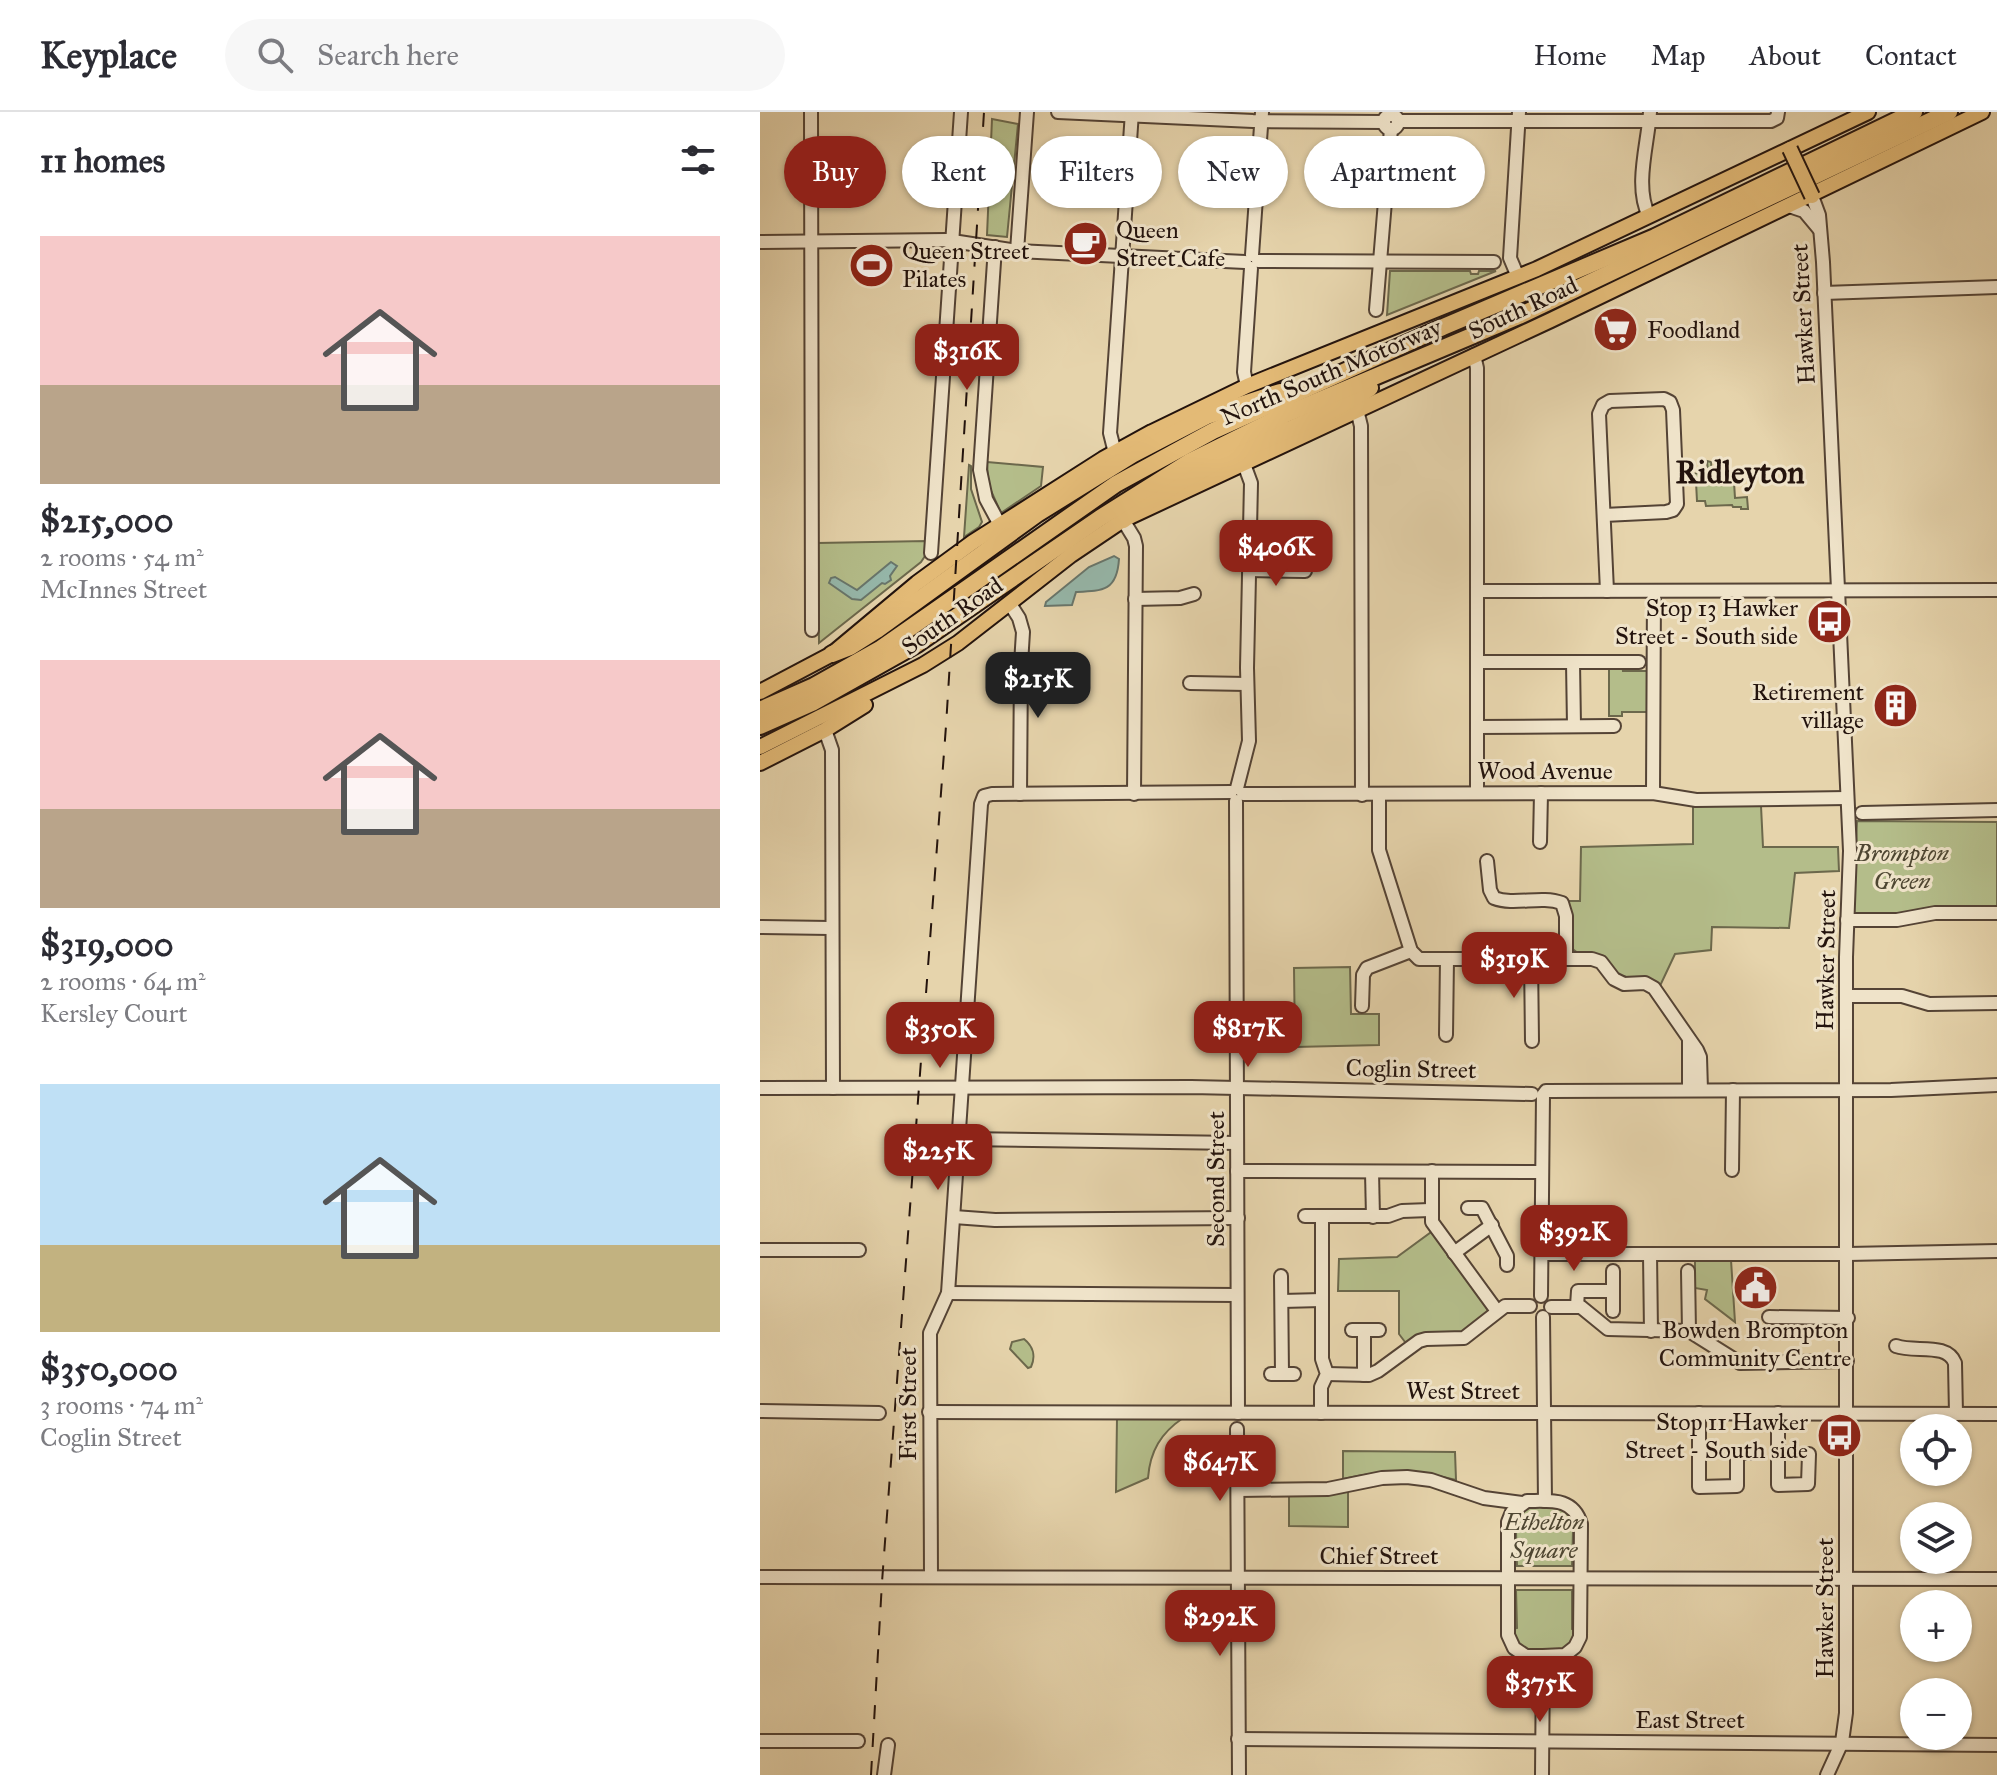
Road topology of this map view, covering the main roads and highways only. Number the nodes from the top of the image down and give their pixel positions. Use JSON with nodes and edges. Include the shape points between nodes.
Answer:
{"nodes":[{"id":1,"x":1868,"y":112,"type":"edge"},
{"id":2,"x":1914,"y":112,"type":"edge"},
{"id":3,"x":1949,"y":112,"type":"edge"},
{"id":4,"x":1982,"y":112,"type":"edge"},
{"id":5,"x":1790,"y":149,"type":"junction"},
{"id":6,"x":1812,"y":196,"type":"junction"},
{"id":7,"x":1405,"y":366,"type":"junction"},
{"id":8,"x":1334,"y":376,"type":"junction"},
{"id":9,"x":1123,"y":520,"type":"junction"},
{"id":10,"x":832,"y":654,"type":"junction"},
{"id":11,"x":886,"y":686,"type":"junction"},
{"id":12,"x":760,"y":692,"type":"edge"},
{"id":13,"x":760,"y":710,"type":"edge"},
{"id":14,"x":760,"y":726,"type":"edge"},
{"id":15,"x":760,"y":747,"type":"edge"},
{"id":16,"x":760,"y":763,"type":"edge"}],
"edges":[{"from":1,"to":5,"type":"main road","name":"South Road"},
{"from":2,"to":8,"type":"highway","name":"North South Motorway","via":[[1655,237]]},
{"from":3,"to":7,"type":"highway","name":"North South Motorway"},
{"from":4,"to":6,"type":"main road","name":"South Road"},
{"from":5,"to":6,"type":"main road","name":"Hawker Street","bridge":true},
{"from":5,"to":10,"type":"main road","name":"South Road","via":[[1518,277],[1247,386],[1115,453],[917,583]]},
{"from":6,"to":9,"type":"main road","name":"South Road"},
{"from":7,"to":9,"type":"highway","via":[[1339,408],[1228,456],[1151,498]]},
{"from":7,"to":14,"type":"highway","name":"North South Motorway","via":[[1284,415],[1189,462],[917,644]]},
{"from":8,"to":10,"type":"highway","via":[[1229,408],[1164,437],[1037,514],[877,630]]},
{"from":8,"to":13,"type":"highway","name":"North South Motorway","via":[[1147,466],[880,649]]},
{"from":9,"to":11,"type":"main road","name":"South Road","via":[[958,643]]},
{"from":10,"to":12,"type":"main road","name":"South Road"},
{"from":11,"to":15,"type":"main road","name":"South Road"},
{"from":11,"to":16,"type":"main road","via":[[825,730]]}]}
